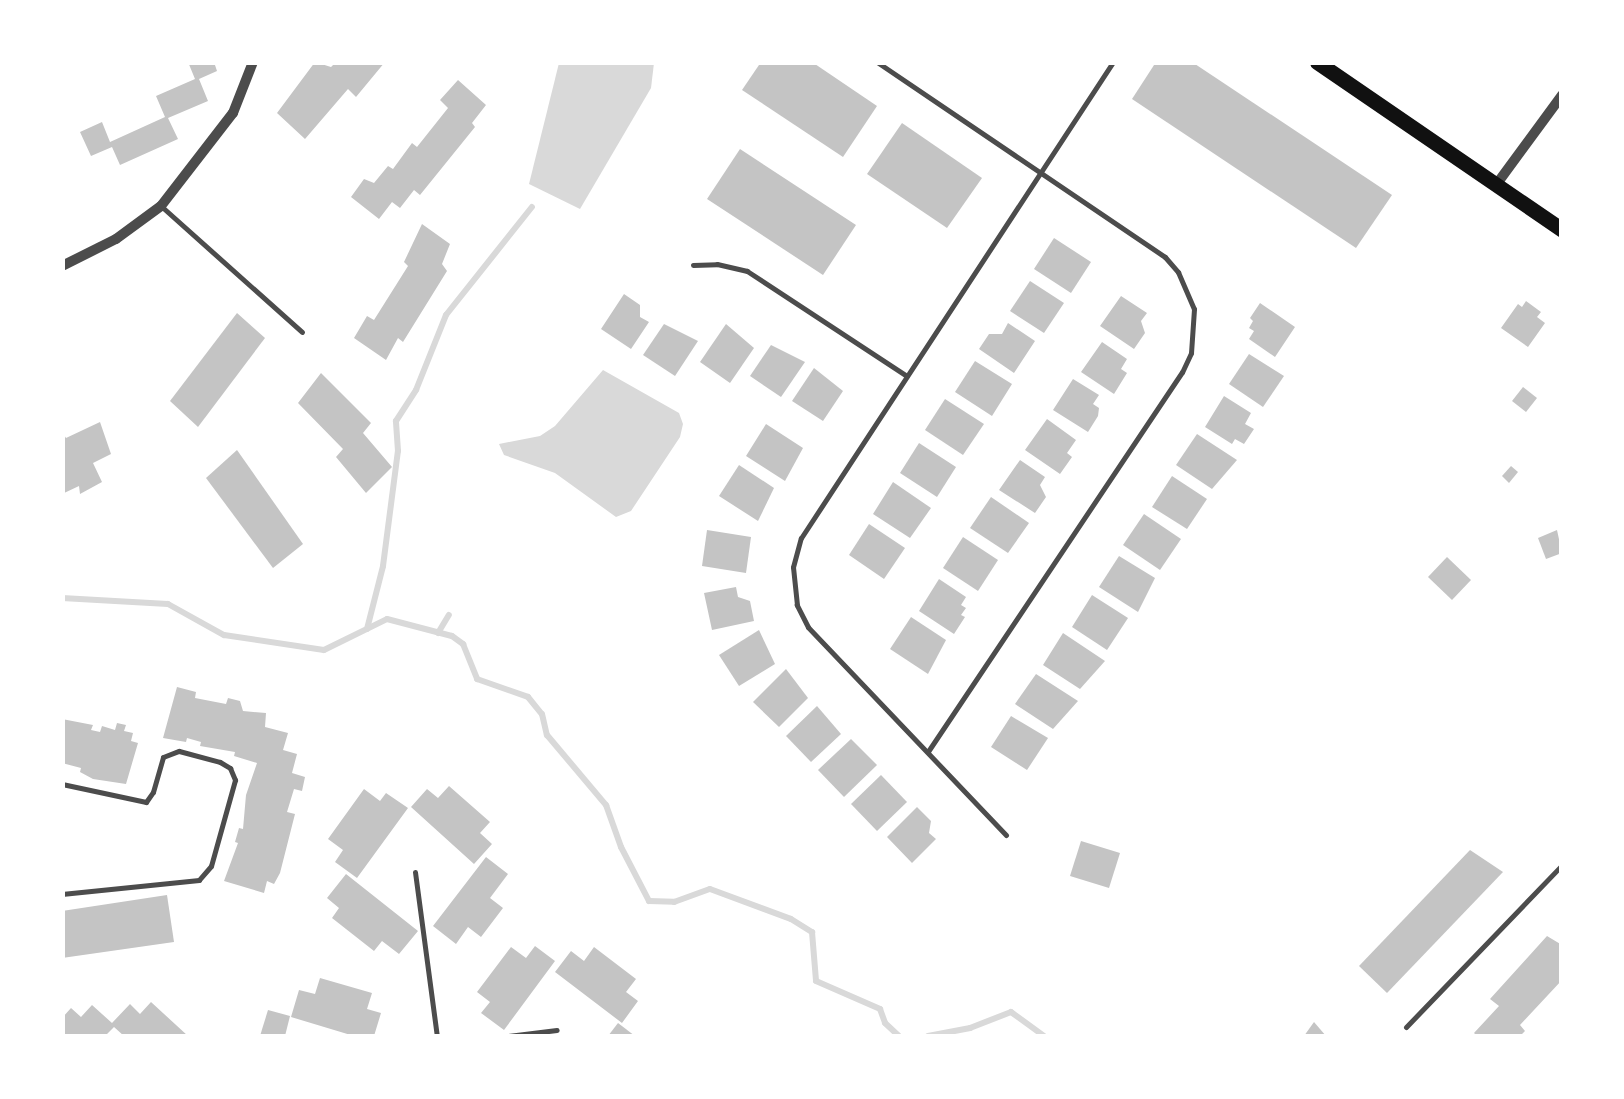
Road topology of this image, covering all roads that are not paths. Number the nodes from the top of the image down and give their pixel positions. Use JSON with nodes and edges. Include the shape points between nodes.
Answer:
{"nodes":[{"id":1,"x":253,"y":62,"type":"edge"},
{"id":2,"x":877,"y":62,"type":"edge"},
{"id":3,"x":1113,"y":62,"type":"edge"},
{"id":4,"x":1317,"y":62,"type":"edge"},
{"id":5,"x":1562,"y":96,"type":"edge"},
{"id":6,"x":1042,"y":174,"type":"junction"},
{"id":7,"x":1496,"y":185,"type":"junction"},
{"id":8,"x":161,"y":206,"type":"junction"},
{"id":9,"x":1562,"y":230,"type":"edge"},
{"id":10,"x":693,"y":265,"type":"dead end"},
{"id":11,"x":62,"y":266,"type":"edge"},
{"id":12,"x":302,"y":332,"type":"dead end"},
{"id":13,"x":907,"y":376,"type":"junction"},
{"id":14,"x":928,"y":752,"type":"junction"},
{"id":15,"x":62,"y":784,"type":"edge"},
{"id":16,"x":1006,"y":835,"type":"dead end"},
{"id":17,"x":1562,"y":865,"type":"edge"},
{"id":18,"x":415,"y":872,"type":"dead end"},
{"id":19,"x":62,"y":894,"type":"edge"},
{"id":20,"x":1406,"y":1027,"type":"dead end"},
{"id":21,"x":557,"y":1030,"type":"dead end"},
{"id":22,"x":437,"y":1036,"type":"edge"},
{"id":23,"x":508,"y":1036,"type":"edge"}],
"edges":[{"from":1,"to":8,"type":"street","via":[[233,113]]},
{"from":2,"to":6,"type":"lane"},
{"from":3,"to":6,"type":"lane"},
{"from":4,"to":7,"type":"main road"},
{"from":5,"to":7,"type":"street"},
{"from":6,"to":13,"type":"lane"},
{"from":6,"to":14,"type":"lane","via":[[1178,272],[1194,309],[1190,353]]},
{"from":7,"to":9,"type":"main road"},
{"from":8,"to":11,"type":"street","via":[[116,240]]},
{"from":8,"to":12,"type":"lane"},
{"from":10,"to":13,"type":"lane","via":[[747,271]]},
{"from":13,"to":14,"type":"lane","via":[[801,538],[794,589],[808,627]]},
{"from":14,"to":16,"type":"lane"},
{"from":15,"to":19,"type":"lane","via":[[146,802],[162,757],[179,750],[220,762],[235,780],[211,866],[198,880]]},
{"from":17,"to":20,"type":"lane"},
{"from":18,"to":22,"type":"lane"},
{"from":21,"to":23,"type":"lane"}]}
